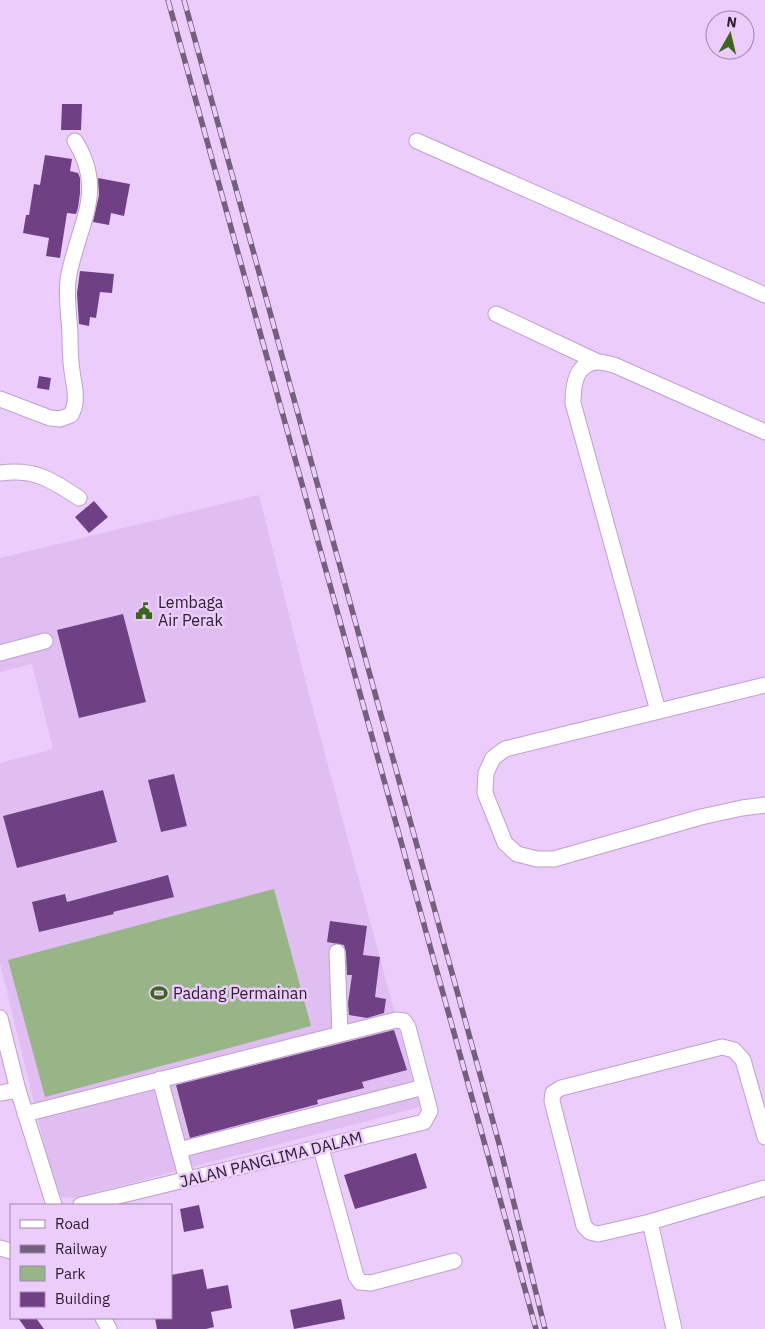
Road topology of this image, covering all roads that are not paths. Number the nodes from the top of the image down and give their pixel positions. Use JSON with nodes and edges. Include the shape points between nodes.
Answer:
{"nodes":[{"id":1,"x":75,"y":141,"type":"dead end"},
{"id":2,"x":417,"y":141,"type":"dead end"},
{"id":3,"x":765,"y":294,"type":"edge"},
{"id":4,"x":496,"y":314,"type":"dead end"},
{"id":5,"x":598,"y":362,"type":"junction"},
{"id":6,"x":0,"y":399,"type":"edge"},
{"id":7,"x":765,"y":432,"type":"edge"},
{"id":8,"x":0,"y":473,"type":"edge"},
{"id":9,"x":79,"y":498,"type":"dead end"},
{"id":10,"x":45,"y":641,"type":"dead end"},
{"id":11,"x":0,"y":653,"type":"edge"},
{"id":12,"x":765,"y":685,"type":"edge"},
{"id":13,"x":658,"y":711,"type":"junction"},
{"id":14,"x":765,"y":805,"type":"edge"},
{"id":15,"x":337,"y":952,"type":"dead end"},
{"id":16,"x":0,"y":1018,"type":"edge"},
{"id":17,"x":340,"y":1034,"type":"junction"},
{"id":18,"x":160,"y":1079,"type":"junction"},
{"id":19,"x":424,"y":1086,"type":"junction"},
{"id":20,"x":18,"y":1090,"type":"junction"},
{"id":21,"x":0,"y":1093,"type":"edge"},
{"id":22,"x":25,"y":1114,"type":"junction"},
{"id":23,"x":765,"y":1138,"type":"edge"},
{"id":24,"x":321,"y":1148,"type":"junction"},
{"id":25,"x":179,"y":1150,"type":"junction"},
{"id":26,"x":187,"y":1180,"type":"junction"},
{"id":27,"x":765,"y":1188,"type":"edge"},
{"id":28,"x":54,"y":1204,"type":"edge"},
{"id":29,"x":85,"y":1204,"type":"edge"},
{"id":30,"x":650,"y":1222,"type":"junction"},
{"id":31,"x":454,"y":1261,"type":"dead end"},
{"id":32,"x":674,"y":1329,"type":"edge"}],
"edges":[{"from":1,"to":6,"type":"street","via":[[82,152],[91,184],[68,280],[76,406],[71,415],[60,419]]},
{"from":2,"to":3,"type":"street"},
{"from":4,"to":5,"type":"street"},
{"from":5,"to":7,"type":"street"},
{"from":5,"to":13,"type":"street","via":[[585,365],[577,375],[573,403]]},
{"from":8,"to":9,"type":"street","via":[[30,472]]},
{"from":10,"to":11,"type":"street"},
{"from":12,"to":13,"type":"street"},
{"from":13,"to":14,"type":"street","via":[[505,749],[493,758],[486,773],[485,793],[505,843],[516,854],[554,859],[701,818]]},
{"from":15,"to":17,"type":"street"},
{"from":16,"to":20,"type":"street"},
{"from":17,"to":18,"type":"street"},
{"from":17,"to":19,"type":"street","name":"JALAN PANGLIMA DALAM","via":[[396,1020],[404,1021]]},
{"from":18,"to":22,"type":"street"},
{"from":18,"to":25,"type":"street"},
{"from":19,"to":24,"type":"street","name":"JALAN PANGLIMA DALAM","via":[[430,1111],[424,1122]]},
{"from":19,"to":25,"type":"street"},
{"from":20,"to":21,"type":"street"},
{"from":20,"to":22,"type":"street"},
{"from":22,"to":28,"type":"street"},
{"from":23,"to":30,"type":"street","via":[[743,1060],[734,1050],[722,1047],[560,1088],[553,1093],[552,1102],[584,1226],[598,1234]]},
{"from":24,"to":26,"type":"street","name":"JALAN PANGLIMA DALAM"},
{"from":24,"to":31,"type":"street","via":[[360,1282],[371,1283]]},
{"from":25,"to":26,"type":"street"},
{"from":26,"to":29,"type":"street","name":"JALAN PANGLIMA DALAM"},
{"from":27,"to":30,"type":"street"},
{"from":30,"to":32,"type":"street"}]}
